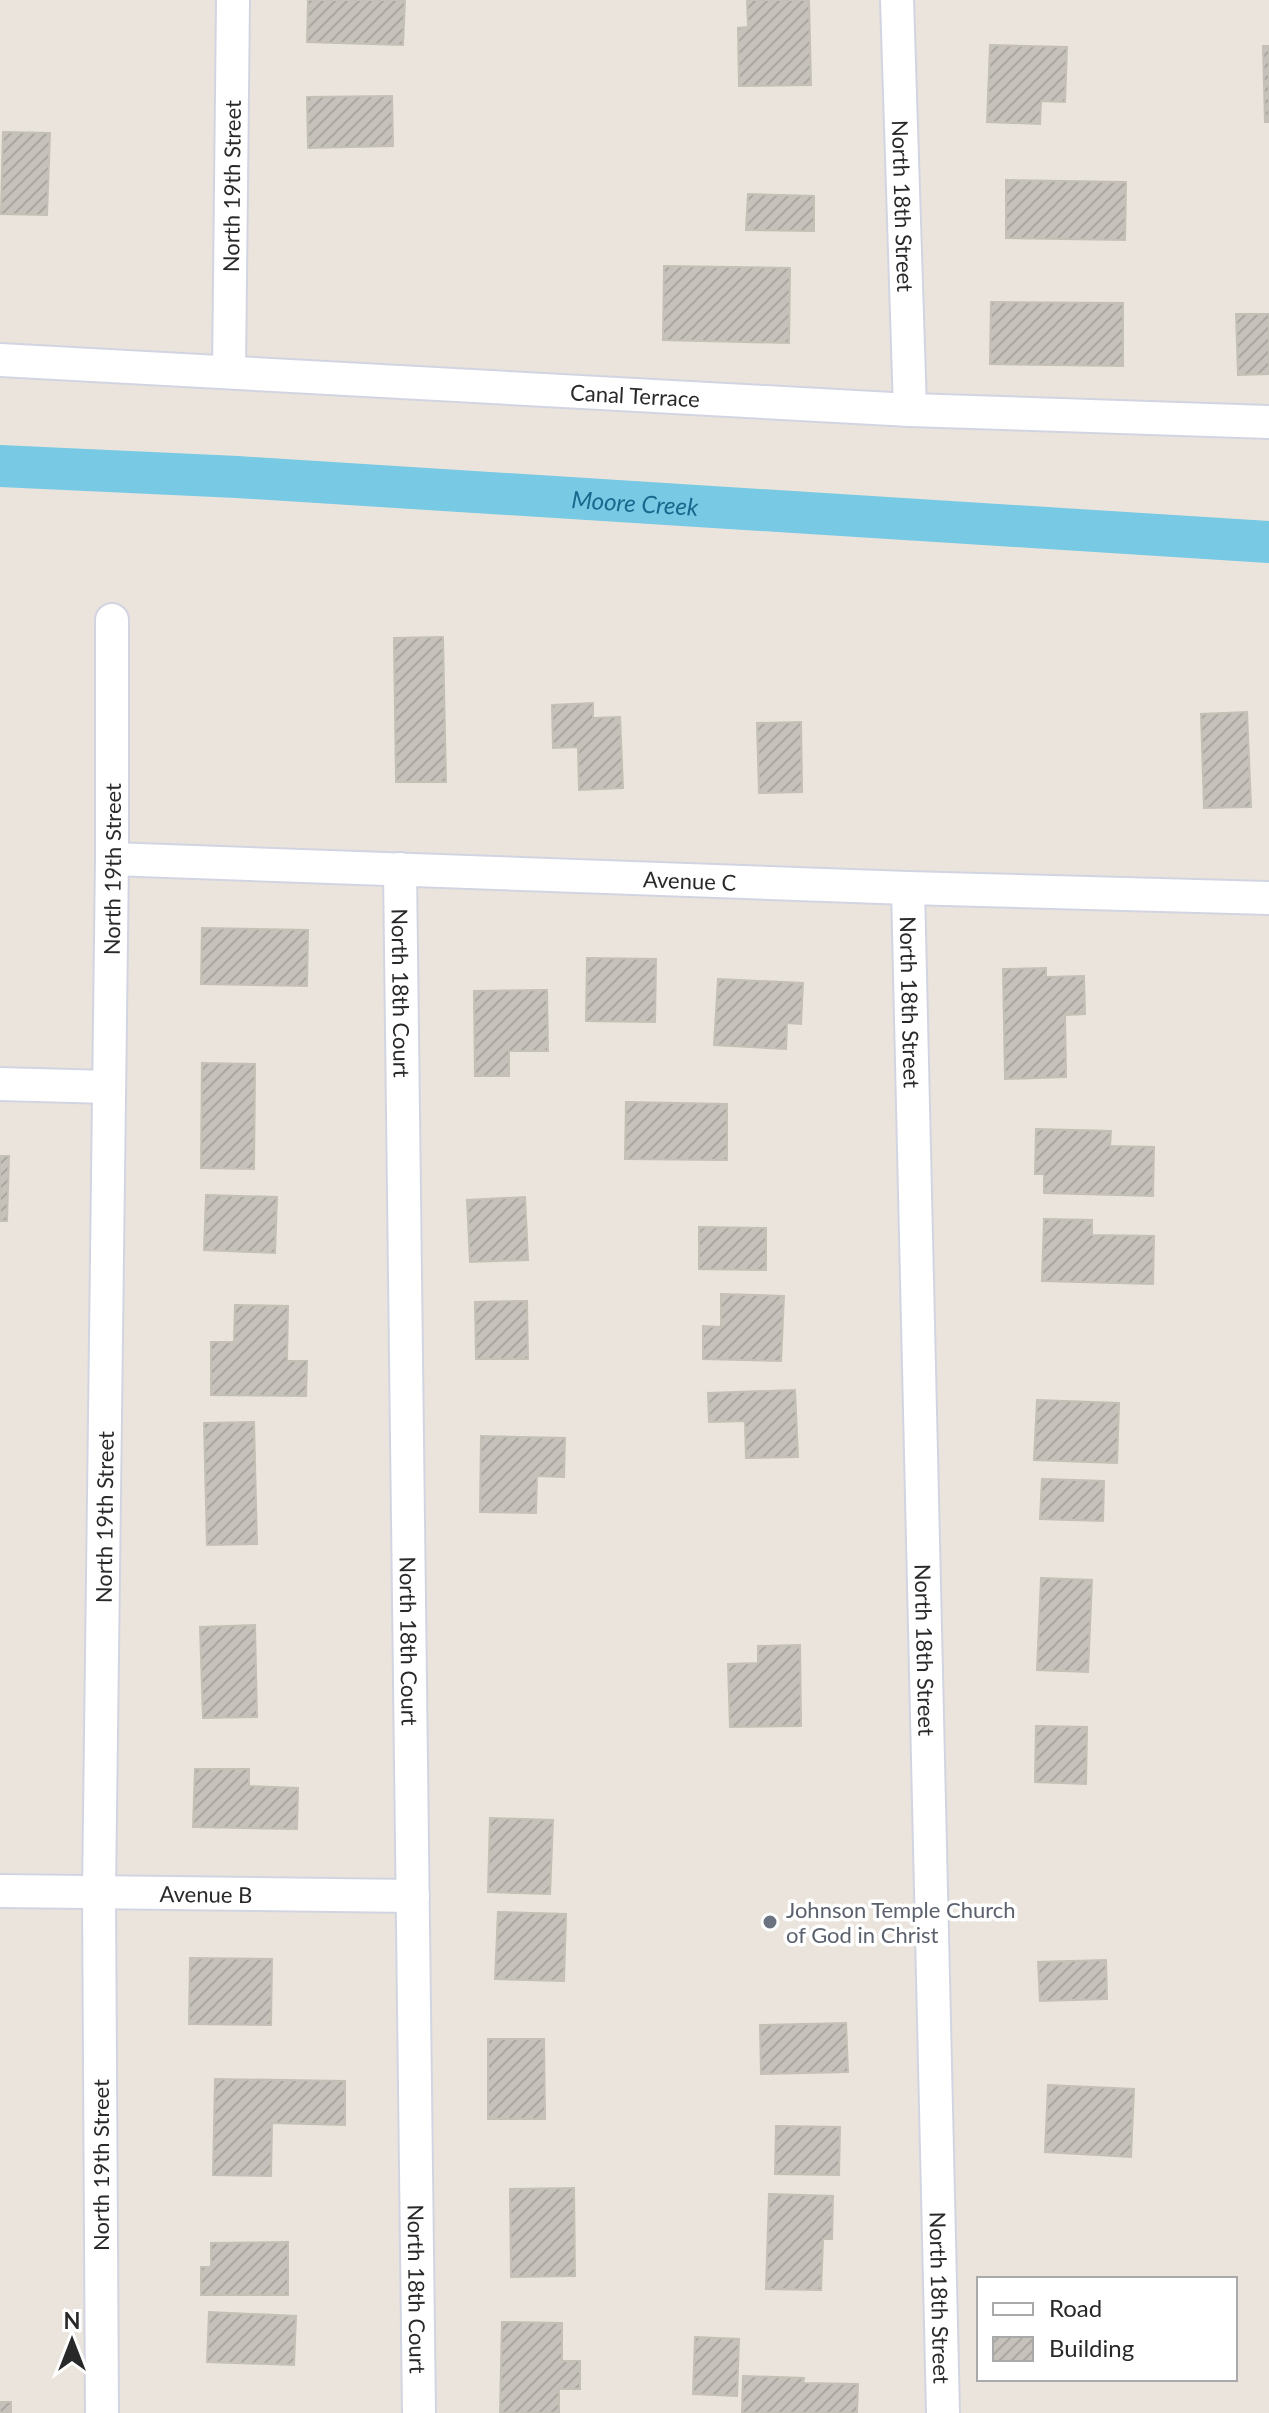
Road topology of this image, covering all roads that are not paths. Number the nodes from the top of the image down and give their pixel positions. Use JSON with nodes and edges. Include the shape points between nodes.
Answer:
{"nodes":[{"id":1,"x":233,"y":0,"type":"edge"},
{"id":2,"x":897,"y":0,"type":"edge"},
{"id":3,"x":0,"y":360,"type":"edge"},
{"id":4,"x":229,"y":372,"type":"junction"},
{"id":5,"x":910,"y":410,"type":"junction"},
{"id":6,"x":1269,"y":422,"type":"edge"},
{"id":7,"x":112,"y":620,"type":"dead end"},
{"id":8,"x":112,"y":859,"type":"junction"},
{"id":9,"x":400,"y":869,"type":"junction"},
{"id":10,"x":908,"y":888,"type":"junction"},
{"id":11,"x":1269,"y":898,"type":"edge"},
{"id":12,"x":0,"y":1084,"type":"edge"},
{"id":13,"x":108,"y":1087,"type":"junction"},
{"id":14,"x":0,"y":1891,"type":"edge"},
{"id":15,"x":99,"y":1893,"type":"junction"},
{"id":16,"x":413,"y":1896,"type":"junction"},
{"id":17,"x":102,"y":2413,"type":"edge"},
{"id":18,"x":419,"y":2413,"type":"edge"},
{"id":19,"x":943,"y":2413,"type":"edge"}],
"edges":[{"from":1,"to":4,"type":"street","name":"North 19th Street"},
{"from":2,"to":5,"type":"street","name":"North 18th Street"},
{"from":3,"to":4,"type":"street","name":"Canal Terrace"},
{"from":4,"to":5,"type":"street","name":"Canal Terrace"},
{"from":5,"to":6,"type":"street","name":"Canal Terrace"},
{"from":7,"to":8,"type":"street","name":"North 19th Street"},
{"from":8,"to":9,"type":"street","name":"Avenue C"},
{"from":8,"to":13,"type":"street","name":"North 19th Street"},
{"from":9,"to":10,"type":"street","name":"Avenue C"},
{"from":9,"to":16,"type":"street","name":"North 18th Court"},
{"from":10,"to":11,"type":"street","name":"Avenue C"},
{"from":10,"to":19,"type":"street","name":"North 18th Street"},
{"from":12,"to":13,"type":"street"},
{"from":13,"to":15,"type":"street","name":"North 19th Street"},
{"from":14,"to":15,"type":"street","name":"Avenue B"},
{"from":15,"to":16,"type":"street","name":"Avenue B"},
{"from":15,"to":17,"type":"street","name":"North 19th Street"},
{"from":16,"to":18,"type":"street","name":"North 18th Court"}]}
